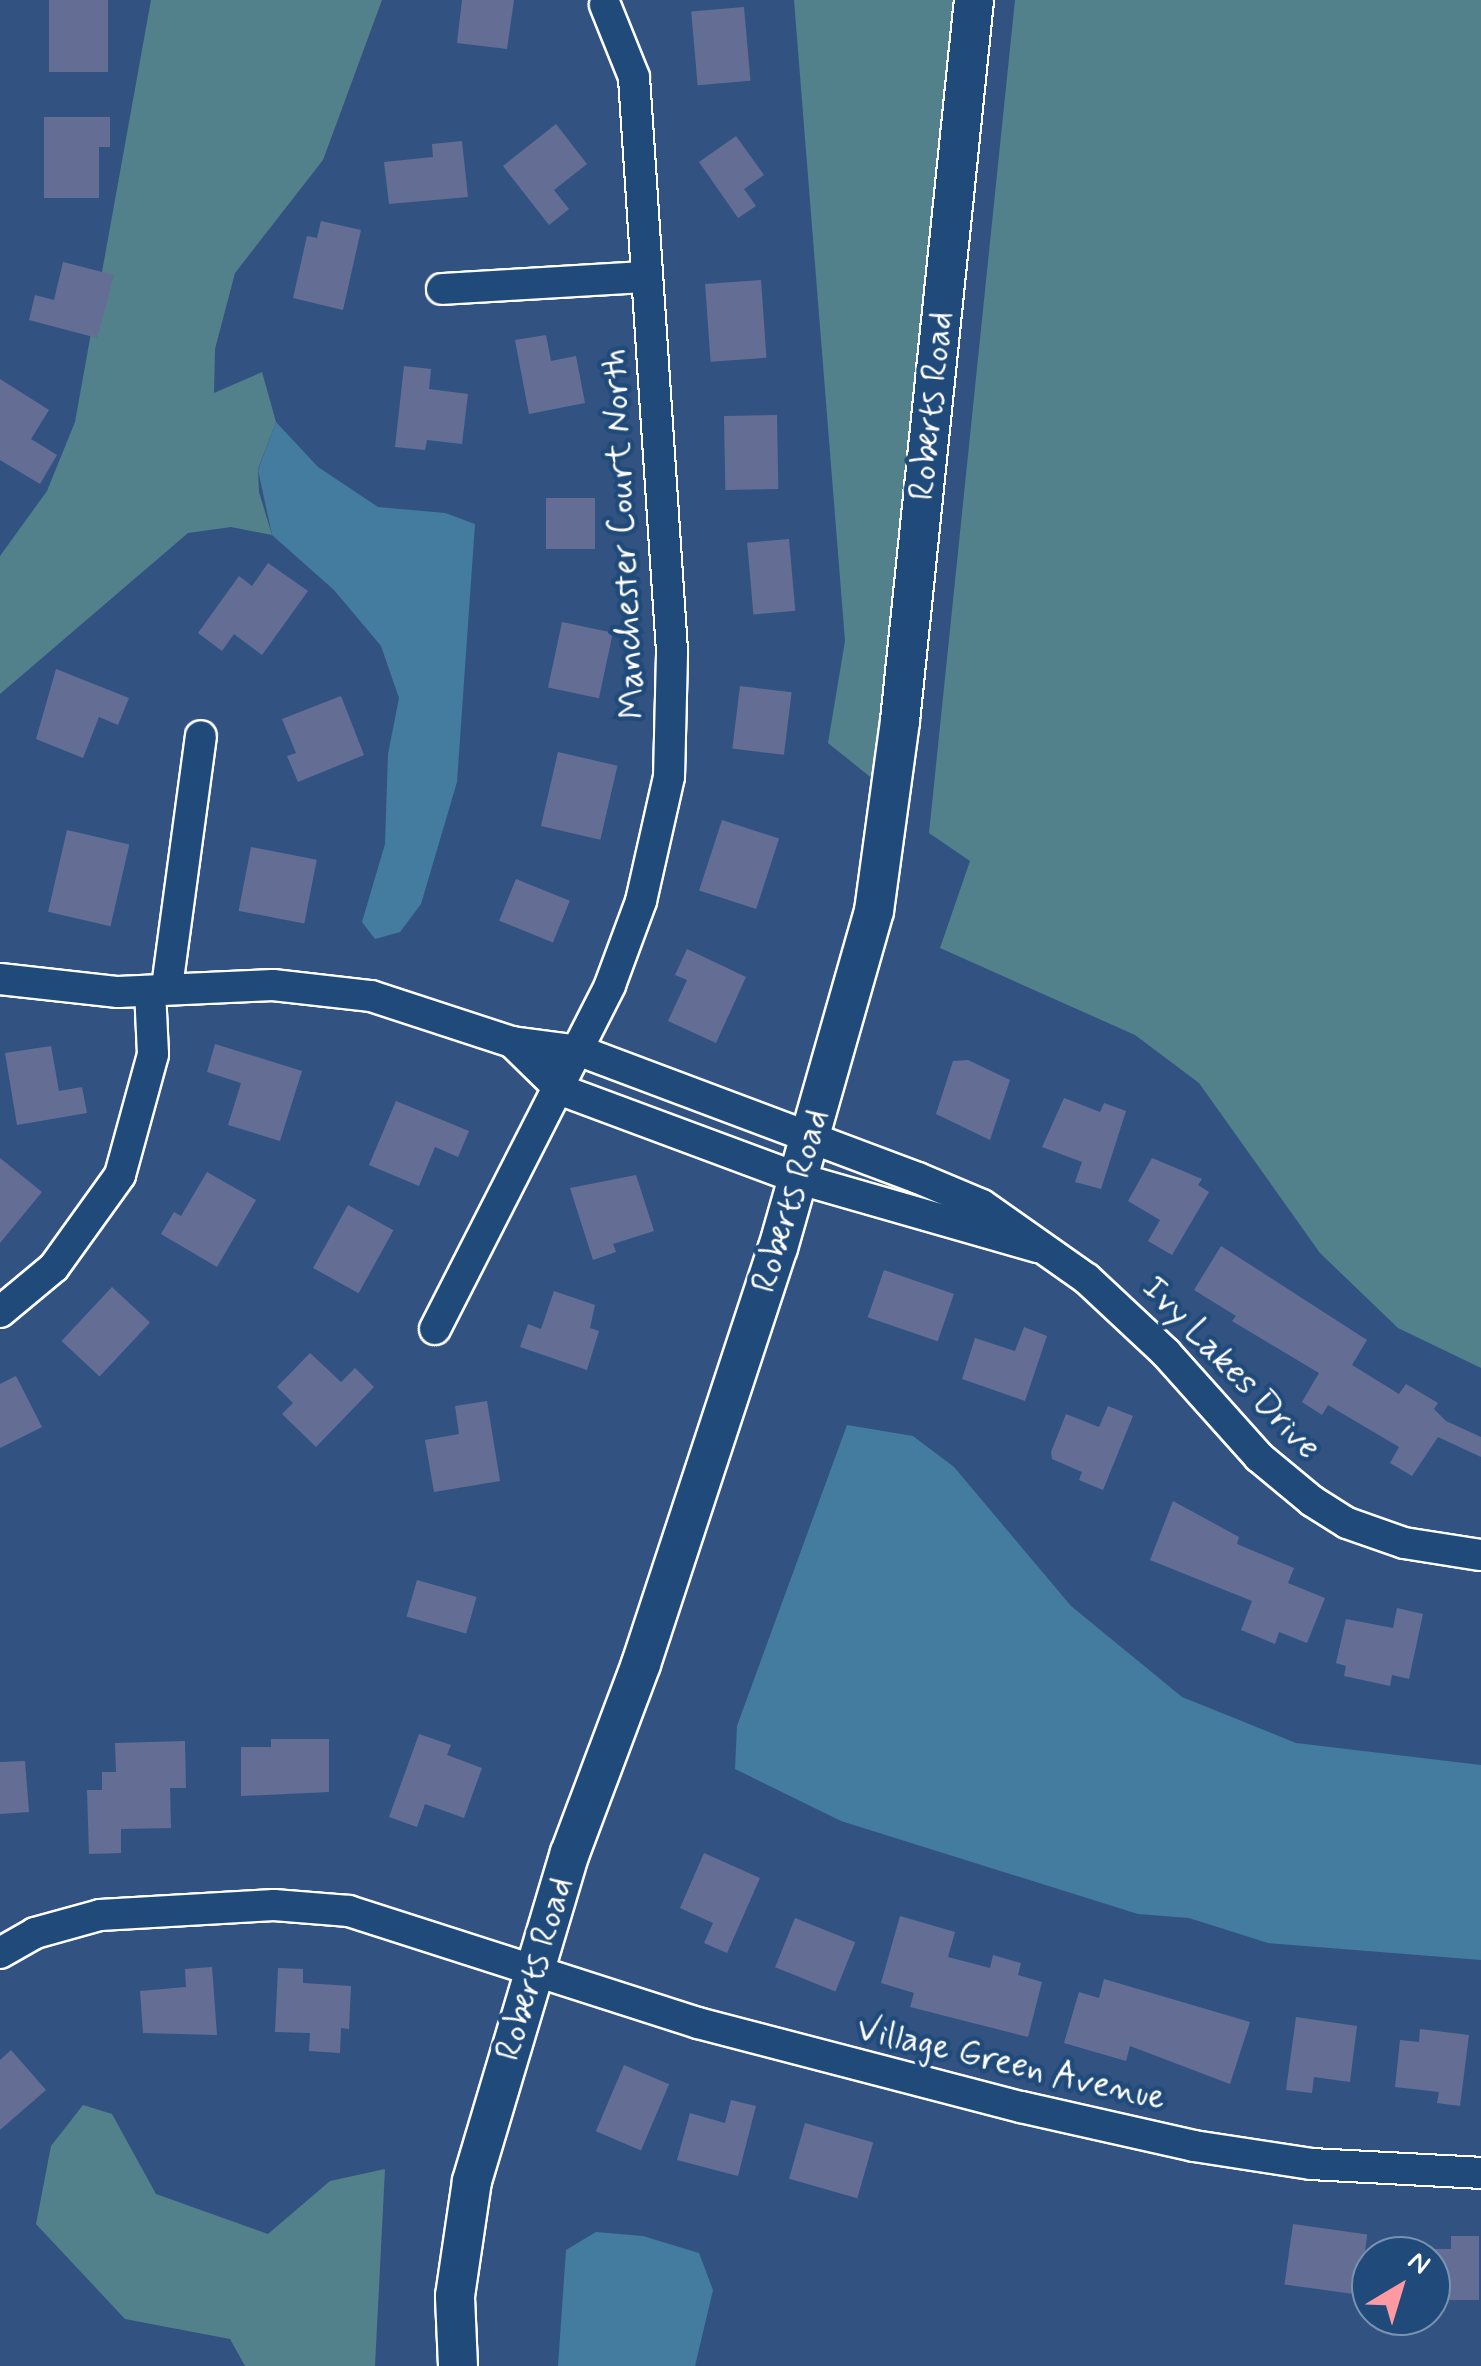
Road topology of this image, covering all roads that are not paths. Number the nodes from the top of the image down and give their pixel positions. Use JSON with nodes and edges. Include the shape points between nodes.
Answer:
{"nodes":[{"id":1,"x":974,"y":0,"type":"edge"},
{"id":2,"x":604,"y":5,"type":"dead end"},
{"id":3,"x":646,"y":276,"type":"junction"},
{"id":4,"x":442,"y":288,"type":"dead end"},
{"id":5,"x":201,"y":736,"type":"dead end"},
{"id":6,"x":0,"y":979,"type":"edge"},
{"id":7,"x":159,"y":989,"type":"junction"},
{"id":8,"x":512,"y":1042,"type":"junction"},
{"id":9,"x":580,"y":1051,"type":"junction"},
{"id":10,"x":561,"y":1090,"type":"junction"},
{"id":11,"x":810,"y":1142,"type":"junction"},
{"id":12,"x":800,"y":1178,"type":"junction"},
{"id":13,"x":1050,"y":1250,"type":"junction"},
{"id":14,"x":0,"y":1312,"type":"edge"},
{"id":15,"x":435,"y":1329,"type":"dead end"},
{"id":16,"x":1481,"y":1555,"type":"edge"},
{"id":17,"x":0,"y":1953,"type":"edge"},
{"id":18,"x":534,"y":1975,"type":"junction"},
{"id":19,"x":1481,"y":2173,"type":"edge"},
{"id":20,"x":458,"y":2366,"type":"edge"}],
"edges":[{"from":1,"to":11,"type":"main road","name":"Roberts Road","via":[[900,721],[874,912]]},
{"from":2,"to":3,"type":"street","name":"Manchester Court North","via":[[634,77]]},
{"from":3,"to":4,"type":"street"},
{"from":3,"to":9,"type":"street","name":"Manchester Court North","via":[[672,651],[669,778],[642,901]]},
{"from":5,"to":7,"type":"street"},
{"from":6,"to":7,"type":"street"},
{"from":7,"to":8,"type":"street","via":[[336,990]]},
{"from":7,"to":14,"type":"street","via":[[150,1070],[120,1175],[63,1257]]},
{"from":8,"to":9,"type":"street","name":"Ivy Lakes Drive"},
{"from":8,"to":10,"type":"street"},
{"from":9,"to":10,"type":"street","name":"Manchester Court North"},
{"from":9,"to":11,"type":"street","name":"Ivy Lakes Drive"},
{"from":10,"to":12,"type":"street","name":"Ivy Lakes Drive"},
{"from":10,"to":15,"type":"street","name":"Manchester Court North"},
{"from":11,"to":12,"type":"main road","name":"Roberts Road"},
{"from":11,"to":13,"type":"street","name":"Ivy Lakes Drive","via":[[982,1205]]},
{"from":12,"to":13,"type":"street","name":"Ivy Lakes Drive"},
{"from":12,"to":18,"type":"main road","name":"Roberts Road"},
{"from":13,"to":16,"type":"street","name":"Ivy Lakes Drive","via":[[1130,1316],[1259,1457],[1312,1501],[1404,1543]]},
{"from":17,"to":18,"type":"street","name":"Village Green Avenue","via":[[35,1934],[100,1916],[306,1905],[403,1927]]},
{"from":18,"to":19,"type":"street","name":"Village Green Avenue","via":[[807,2054],[1194,2146],[1311,2164]]},
{"from":18,"to":20,"type":"main road","name":"Roberts Road","via":[[460,2238]]}]}
